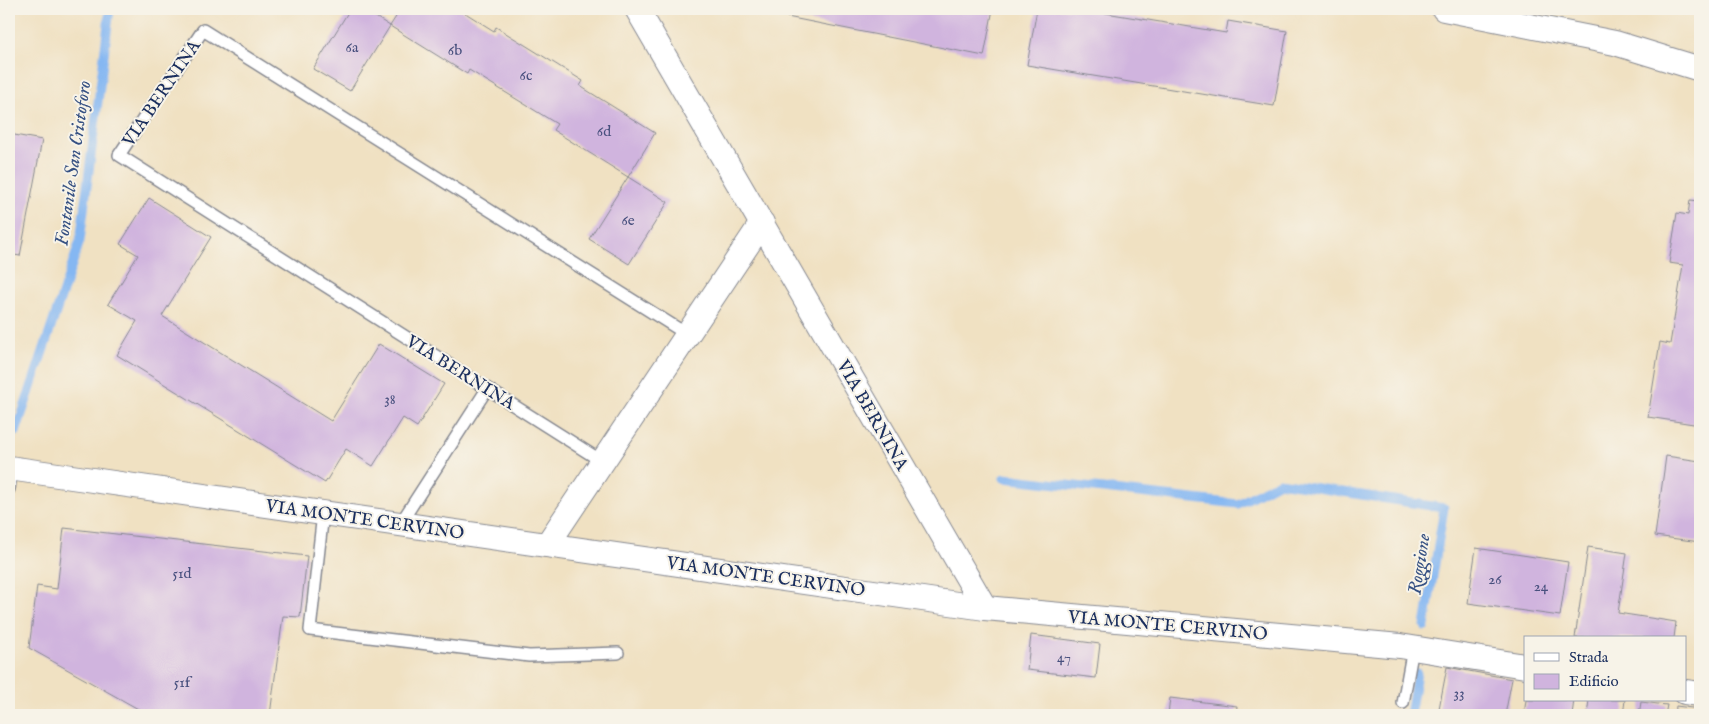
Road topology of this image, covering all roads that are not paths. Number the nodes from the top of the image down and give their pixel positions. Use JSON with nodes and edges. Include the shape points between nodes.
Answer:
{"nodes":[{"id":1,"x":638,"y":9,"type":"edge"},
{"id":2,"x":1444,"y":9,"type":"edge"},
{"id":3,"x":1496,"y":14,"type":"edge"},
{"id":4,"x":1700,"y":69,"type":"edge"},
{"id":5,"x":762,"y":223,"type":"junction"},
{"id":6,"x":688,"y":334,"type":"junction"},
{"id":7,"x":487,"y":388,"type":"junction"},
{"id":8,"x":603,"y":462,"type":"junction"},
{"id":9,"x":10,"y":475,"type":"edge"},
{"id":10,"x":323,"y":513,"type":"junction"},
{"id":11,"x":400,"y":524,"type":"junction"},
{"id":12,"x":547,"y":545,"type":"junction"},
{"id":13,"x":984,"y":608,"type":"junction"},
{"id":14,"x":1413,"y":648,"type":"junction"},
{"id":15,"x":618,"y":653,"type":"dead end"},
{"id":16,"x":1524,"y":666,"type":"edge"},
{"id":17,"x":1686,"y":692,"type":"edge"},
{"id":18,"x":1700,"y":694,"type":"edge"},
{"id":19,"x":1402,"y":703,"type":"dead end"}],
"edges":[{"from":1,"to":5,"type":"street","name":"VIA BERNINA"},
{"from":2,"to":3,"type":"street"},
{"from":3,"to":4,"type":"street","via":[[1615,43]]},
{"from":5,"to":6,"type":"street"},
{"from":5,"to":13,"type":"street","name":"VIA BERNINA"},
{"from":6,"to":7,"type":"lane","name":"VIA BERNINA","via":[[203,30],[119,155]]},
{"from":6,"to":8,"type":"street"},
{"from":7,"to":8,"type":"lane","name":"VIA BERNINA"},
{"from":7,"to":11,"type":"lane"},
{"from":8,"to":12,"type":"street"},
{"from":9,"to":10,"type":"street","name":"VIA MONTE CERVINO"},
{"from":10,"to":11,"type":"street","name":"VIA MONTE CERVINO"},
{"from":10,"to":15,"type":"lane","via":[[310,630],[529,656]]},
{"from":11,"to":12,"type":"street","name":"VIA MONTE CERVINO"},
{"from":12,"to":13,"type":"street","name":"VIA MONTE CERVINO"},
{"from":13,"to":14,"type":"street","name":"VIA MONTE CERVINO"},
{"from":14,"to":16,"type":"street","name":"VIA MONTE CERVINO"},
{"from":14,"to":19,"type":"lane"},
{"from":17,"to":18,"type":"street"}]}
